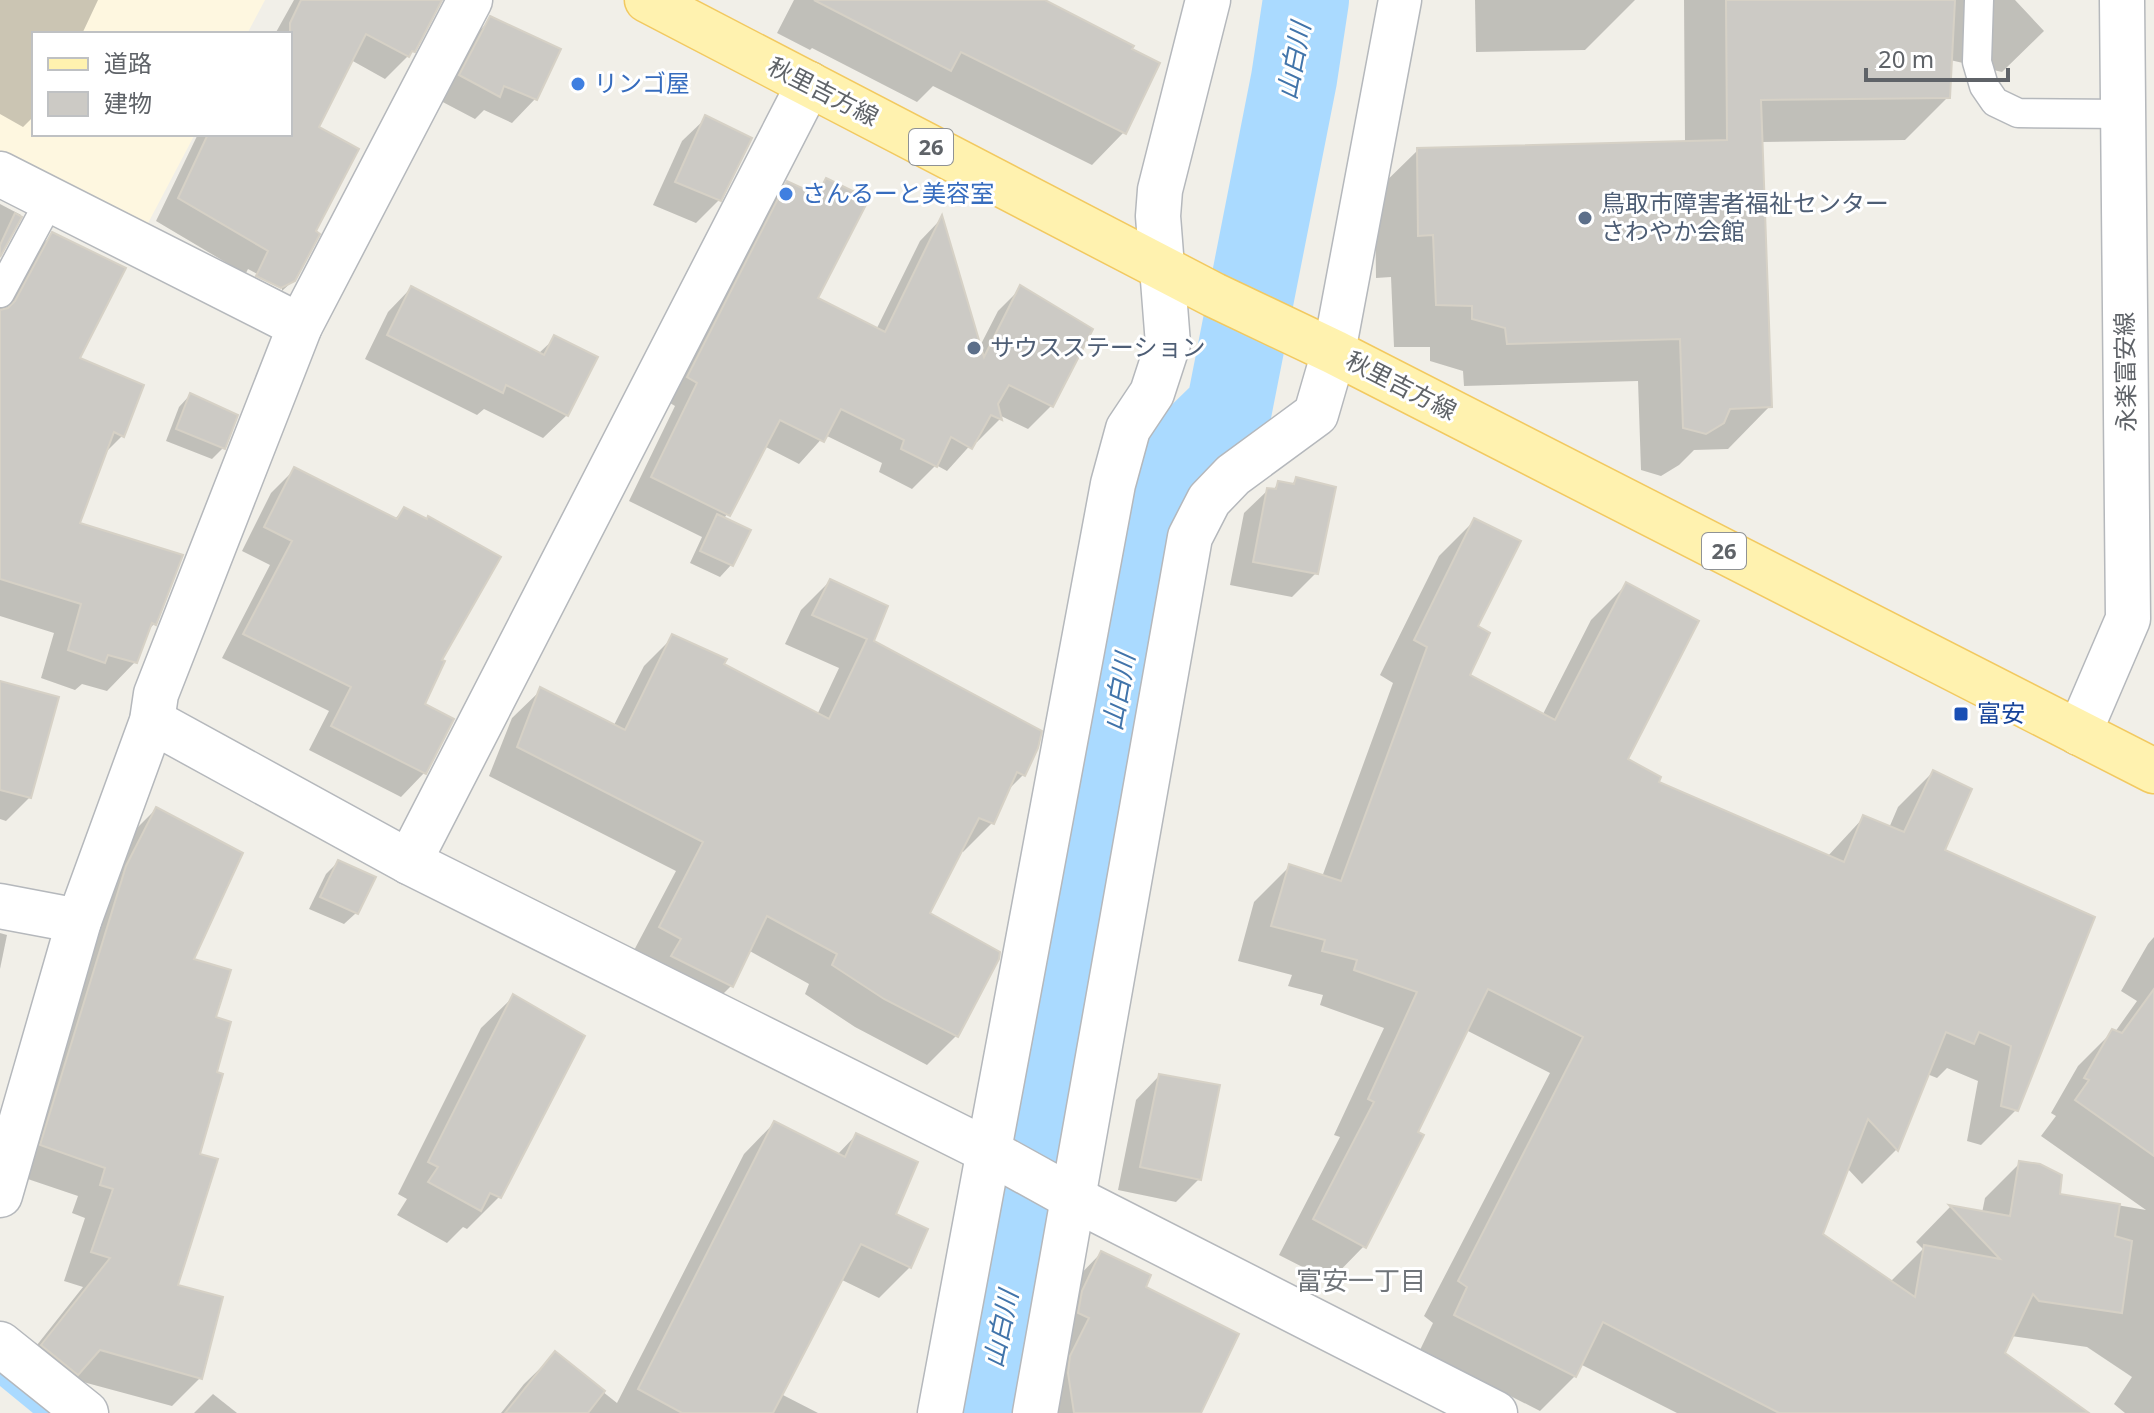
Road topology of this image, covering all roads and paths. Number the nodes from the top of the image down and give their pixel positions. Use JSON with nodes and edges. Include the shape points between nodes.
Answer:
{"nodes":[{"id":1,"x":470,"y":0,"type":"edge"},
{"id":2,"x":647,"y":0,"type":"edge"},
{"id":3,"x":1208,"y":0,"type":"edge"},
{"id":4,"x":1400,"y":0,"type":"edge"},
{"id":5,"x":1979,"y":0,"type":"edge"},
{"id":6,"x":2122,"y":0,"type":"edge"},
{"id":7,"x":809,"y":84,"type":"junction"},
{"id":8,"x":2124,"y":114,"type":"junction"},
{"id":9,"x":0,"y":174,"type":"edge"},
{"id":10,"x":50,"y":200,"type":"junction"},
{"id":11,"x":1163,"y":268,"type":"junction"},
{"id":12,"x":0,"y":293,"type":"edge"},
{"id":13,"x":300,"y":326,"type":"junction"},
{"id":14,"x":1334,"y":352,"type":"junction"},
{"id":15,"x":152,"y":721,"type":"junction"},
{"id":16,"x":2079,"y":733,"type":"junction"},
{"id":17,"x":2154,"y":771,"type":"edge"},
{"id":18,"x":409,"y":862,"type":"junction"},
{"id":19,"x":0,"y":906,"type":"edge"},
{"id":20,"x":79,"y":921,"type":"junction"},
{"id":21,"x":1030,"y":1174,"type":"junction"},
{"id":22,"x":0,"y":1195,"type":"edge"},
{"id":23,"x":0,"y":1344,"type":"edge"},
{"id":24,"x":86,"y":1413,"type":"edge"},
{"id":25,"x":940,"y":1413,"type":"edge"},
{"id":26,"x":1035,"y":1413,"type":"edge"},
{"id":27,"x":1495,"y":1413,"type":"edge"}],
"edges":[{"from":1,"to":13,"type":"street"},
{"from":2,"to":7,"type":"main road","name":"秋里吉方線","number":"26"},
{"from":3,"to":11,"type":"street","via":[[1160,190]]},
{"from":4,"to":14,"type":"street"},
{"from":5,"to":8,"type":"lane","via":[[1977,62],[1995,102],[2018,113]]},
{"from":6,"to":8,"type":"street","name":"永楽富安線"},
{"from":7,"to":11,"type":"main road","name":"秋里吉方線","number":"26"},
{"from":7,"to":18,"type":"street"},
{"from":8,"to":16,"type":"street","name":"永楽富安線","via":[[2128,619]]},
{"from":9,"to":10,"type":"street"},
{"from":10,"to":12,"type":"lane"},
{"from":10,"to":13,"type":"street"},
{"from":11,"to":14,"type":"main road","name":"秋里吉方線","number":"26"},
{"from":11,"to":21,"type":"street","via":[[1168,344],[1152,393],[1128,429],[1119,455]]},
{"from":13,"to":15,"type":"street","via":[[156,694]]},
{"from":14,"to":16,"type":"main road","name":"秋里吉方線","number":"26"},
{"from":14,"to":21,"type":"street","via":[[1316,414],[1233,475],[1209,500],[1190,537]]},
{"from":15,"to":18,"type":"street"},
{"from":15,"to":20,"type":"street"},
{"from":16,"to":17,"type":"main road","name":"秋里吉方線","number":"26"},
{"from":18,"to":21,"type":"street"},
{"from":19,"to":20,"type":"street"},
{"from":20,"to":22,"type":"street"},
{"from":21,"to":25,"type":"street"},
{"from":21,"to":26,"type":"street"},
{"from":21,"to":27,"type":"street"},
{"from":23,"to":24,"type":"street"}]}
